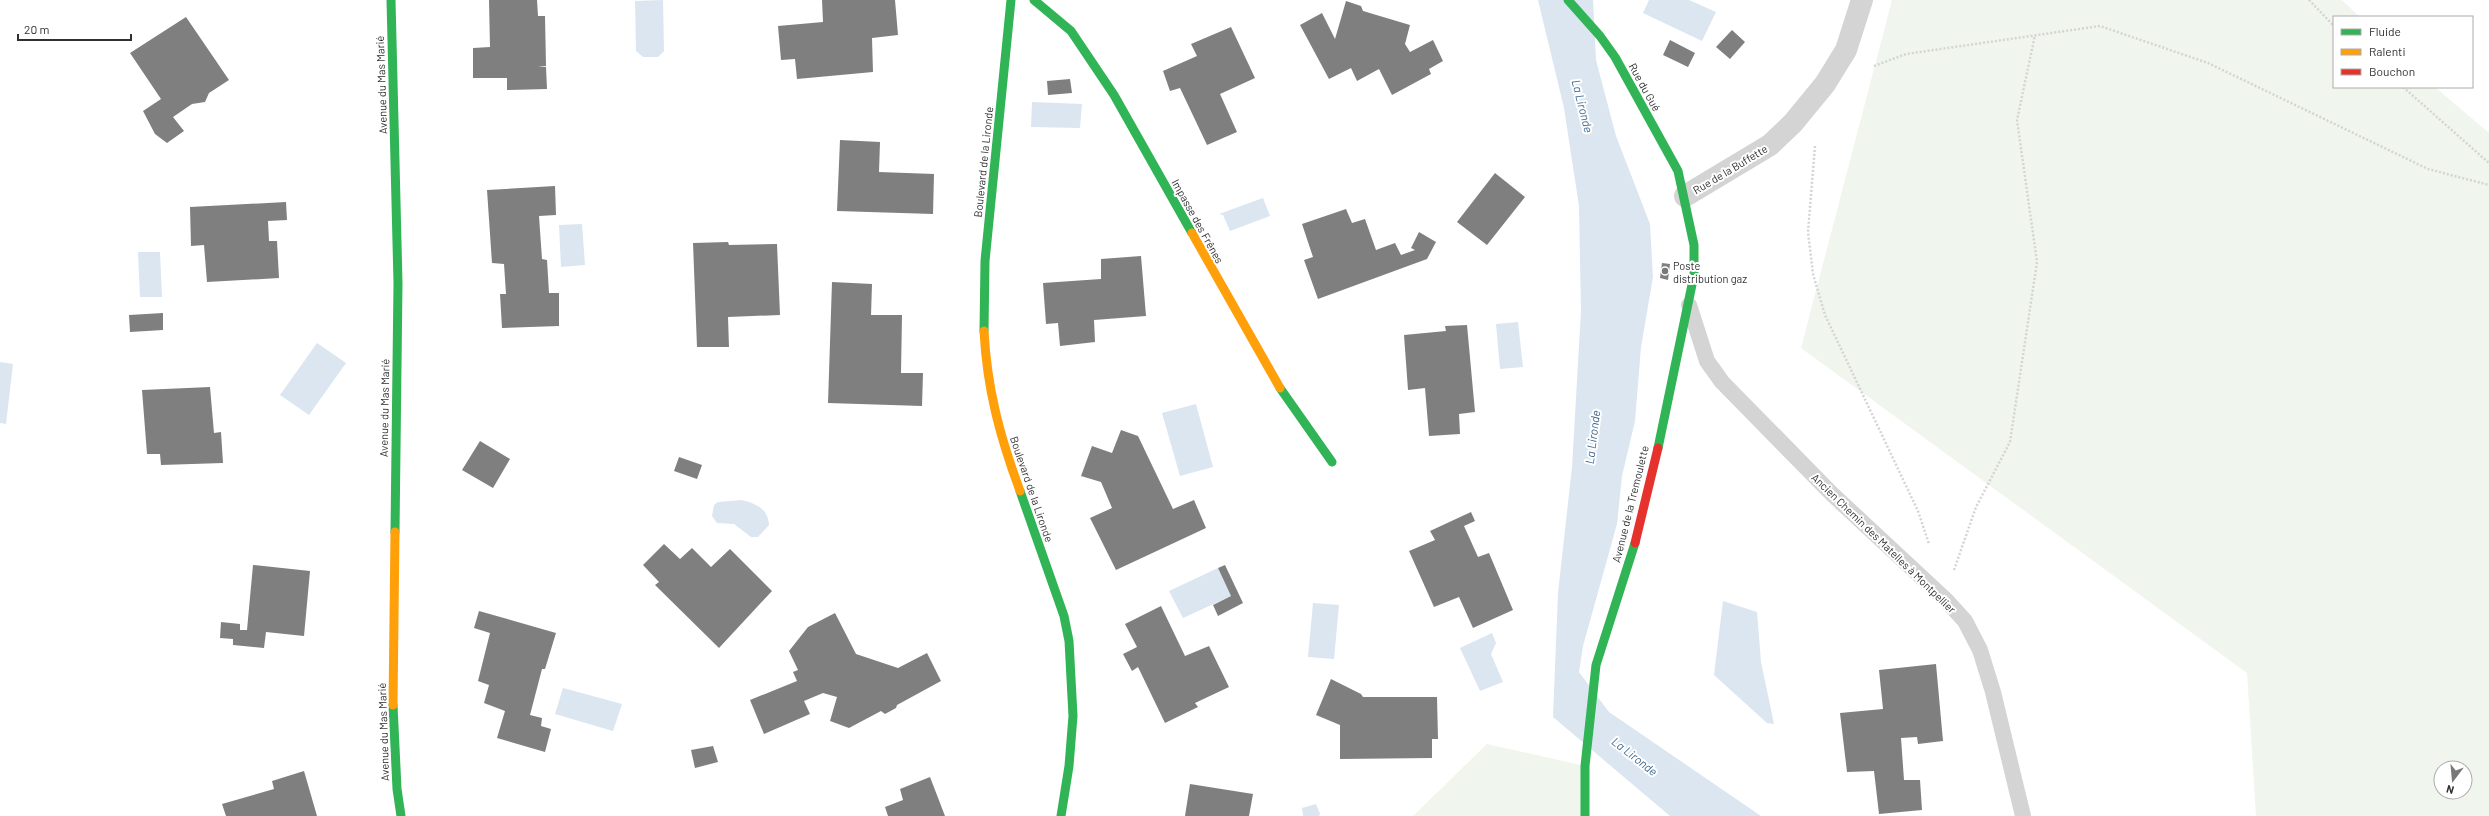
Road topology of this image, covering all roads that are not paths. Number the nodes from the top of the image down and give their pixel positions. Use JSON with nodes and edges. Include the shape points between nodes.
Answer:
{"nodes":[{"id":1,"x":390,"y":0,"type":"edge"},
{"id":2,"x":1011,"y":0,"type":"edge"},
{"id":3,"x":1034,"y":0,"type":"edge"},
{"id":4,"x":1568,"y":0,"type":"edge"},
{"id":5,"x":1862,"y":0,"type":"edge"},
{"id":6,"x":1685,"y":196,"type":"junction"},
{"id":7,"x":1688,"y":301,"type":"junction"},
{"id":8,"x":1332,"y":462,"type":"dead end"},
{"id":9,"x":401,"y":816,"type":"edge"},
{"id":10,"x":1062,"y":816,"type":"edge"},
{"id":11,"x":1585,"y":816,"type":"edge"},
{"id":12,"x":2023,"y":816,"type":"edge"}],
"edges":[{"from":1,"to":9,"type":"street","name":"Avenue du Mas Marié","via":[[398,283],[393,711]]},
{"from":2,"to":10,"type":"street","name":"Boulevard de la Lironde","via":[[985,261],[983,323],[988,383],[1002,442],[1064,616],[1069,638],[1074,700],[1072,742]]},
{"from":3,"to":8,"type":"street","name":"Impasse des Frênes","via":[[1071,31],[1114,95],[1272,376]]},
{"from":4,"to":6,"type":"street","name":"Rue du Gué","via":[[1615,57],[1678,171]]},
{"from":5,"to":6,"type":"street","name":"Rue de la Buffette","via":[[1846,50],[1825,84],[1793,123],[1770,145]]},
{"from":6,"to":7,"type":"street","name":"Avenue de la Tremoulette","via":[[1694,245],[1694,274]]},
{"from":7,"to":11,"type":"street","name":"Avenue de la Tremoulette","via":[[1674,379],[1635,543],[1596,665],[1585,766]]},
{"from":7,"to":12,"type":"lane","name":"Ancien Chemin des Matelles à Montpellier","via":[[1707,360],[1722,382],[1832,494],[1945,598],[1965,622],[1980,650]]}]}
